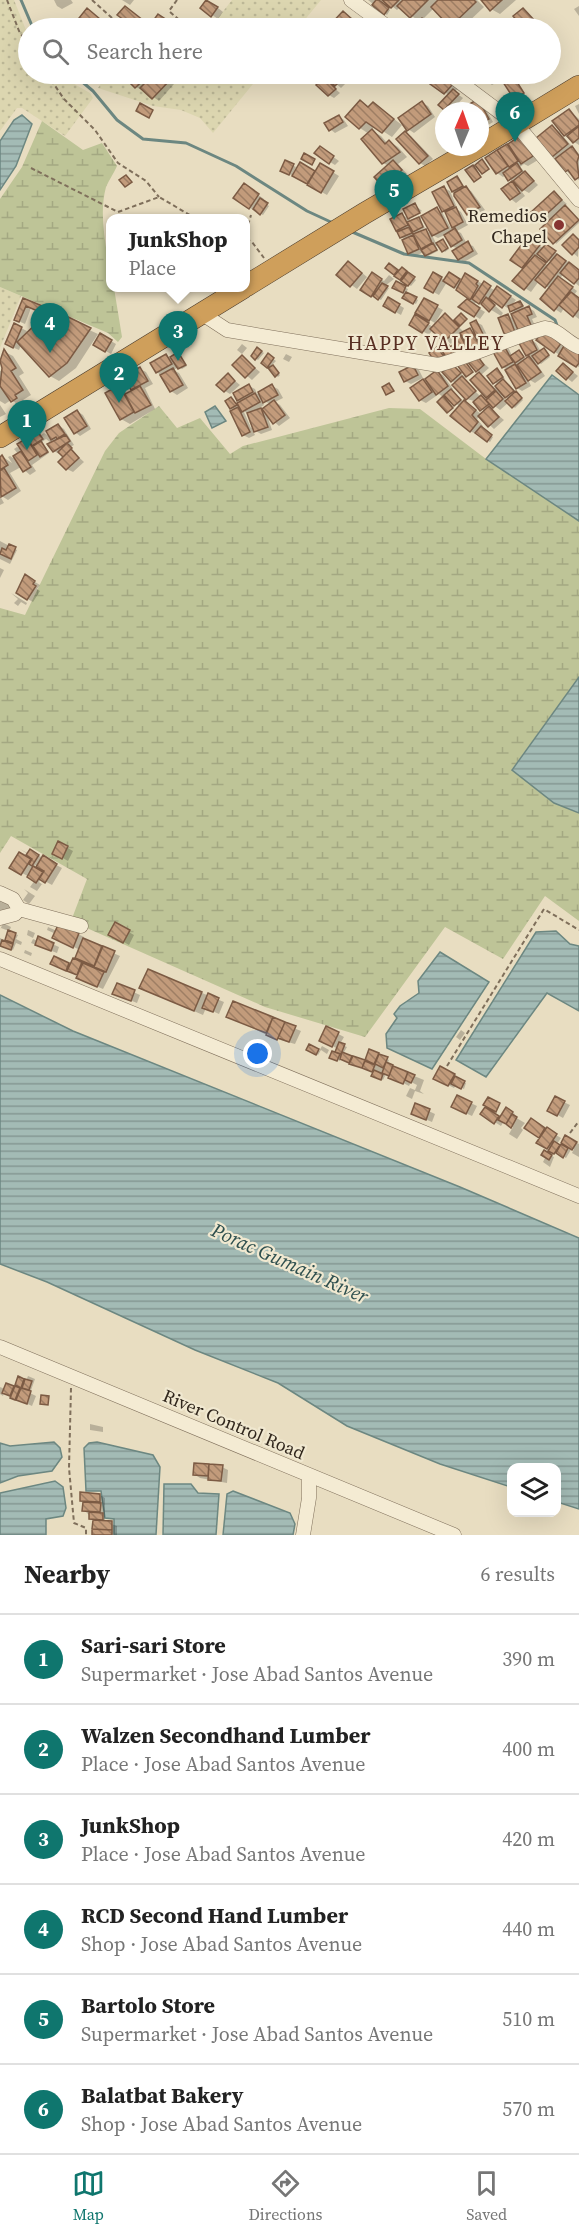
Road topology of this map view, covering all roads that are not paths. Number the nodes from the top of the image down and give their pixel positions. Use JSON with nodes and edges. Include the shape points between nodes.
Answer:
{"nodes":[{"id":1,"x":351,"y":0,"type":"edge"},
{"id":2,"x":375,"y":18,"type":"edge"},
{"id":3,"x":462,"y":84,"type":"edge"},
{"id":4,"x":579,"y":86,"type":"edge"},
{"id":5,"x":517,"y":125,"type":"junction"},
{"id":6,"x":489,"y":140,"type":"edge"},
{"id":7,"x":462,"y":156,"type":"edge"},
{"id":8,"x":579,"y":200,"type":"edge"},
{"id":9,"x":250,"y":283,"type":"edge"},
{"id":10,"x":236,"y":292,"type":"edge"},
{"id":11,"x":201,"y":313,"type":"junction"},
{"id":12,"x":579,"y":347,"type":"edge"},
{"id":13,"x":0,"y":437,"type":"edge"},
{"id":14,"x":0,"y":893,"type":"edge"},
{"id":15,"x":19,"y":909,"type":"junction"},
{"id":16,"x":0,"y":918,"type":"edge"},
{"id":17,"x":81,"y":927,"type":"dead end"},
{"id":18,"x":0,"y":959,"type":"edge"},
{"id":19,"x":579,"y":1196,"type":"edge"},
{"id":20,"x":0,"y":1347,"type":"edge"},
{"id":21,"x":309,"y":1475,"type":"junction"},
{"id":22,"x":303,"y":1535,"type":"edge"},
{"id":23,"x":453,"y":1535,"type":"edge"}],
"edges":[{"from":1,"to":2,"type":"street"},
{"from":3,"to":5,"type":"street"},
{"from":4,"to":5,"type":"highway"},
{"from":5,"to":6,"type":"highway"},
{"from":5,"to":8,"type":"street"},
{"from":7,"to":9,"type":"highway"},
{"from":10,"to":11,"type":"highway"},
{"from":11,"to":12,"type":"street","via":[[227,330],[438,365],[545,328]]},
{"from":11,"to":13,"type":"highway"},
{"from":14,"to":15,"type":"street","via":[[13,899]]},
{"from":15,"to":16,"type":"street"},
{"from":15,"to":17,"type":"street"},
{"from":18,"to":19,"type":"street"},
{"from":20,"to":21,"type":"street","name":"River Control Road"},
{"from":21,"to":22,"type":"street"},
{"from":21,"to":23,"type":"street","name":"River Control Road"}]}
